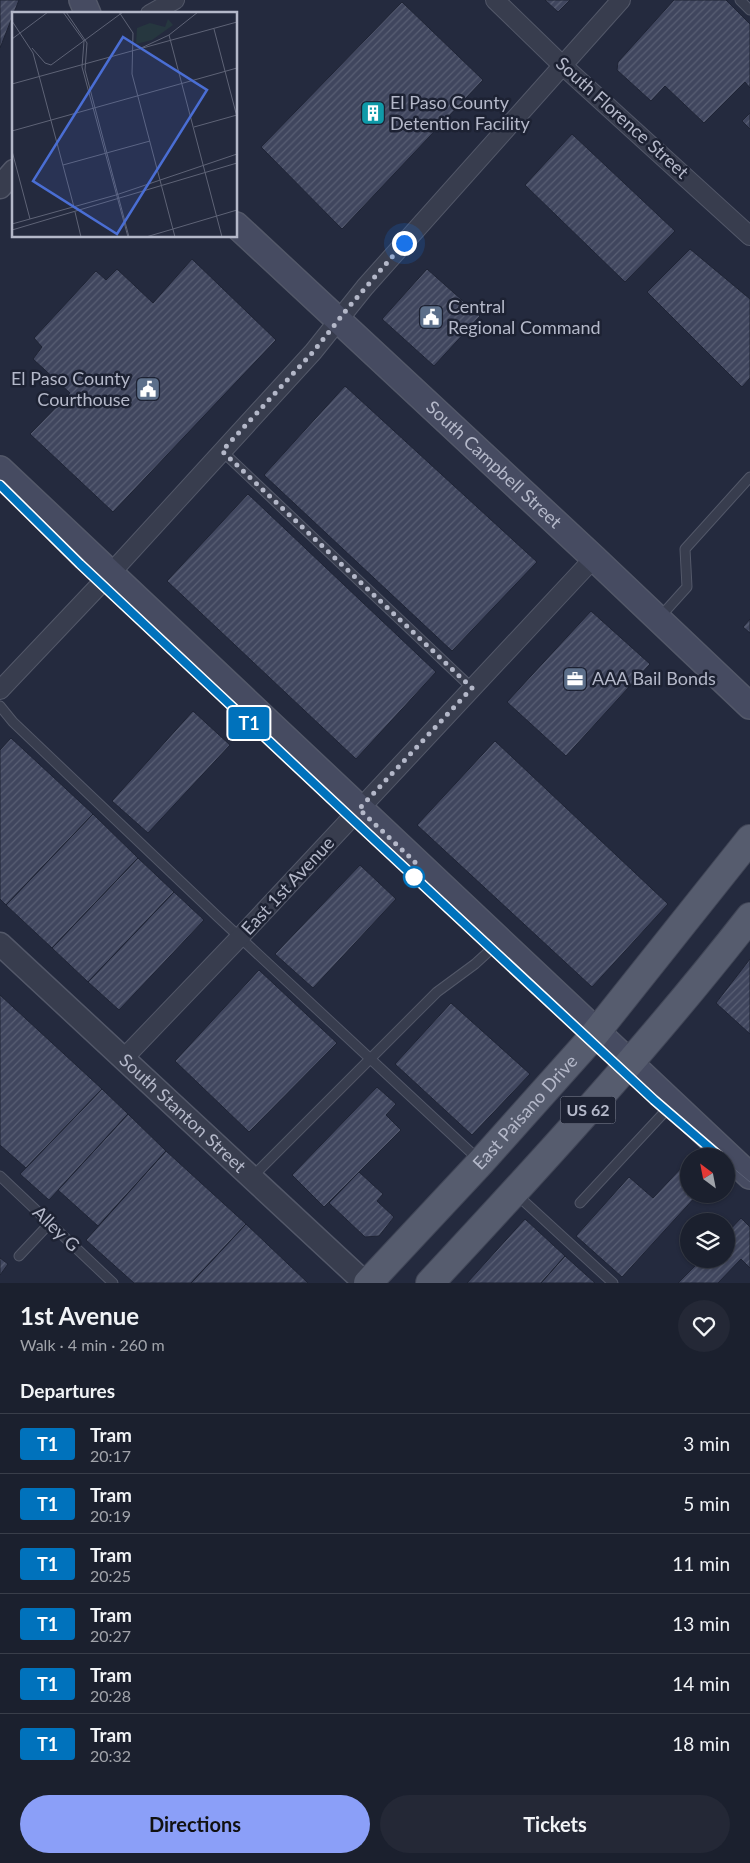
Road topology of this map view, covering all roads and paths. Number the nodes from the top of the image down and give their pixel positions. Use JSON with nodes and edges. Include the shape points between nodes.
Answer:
{"nodes":[{"id":1,"x":82,"y":0,"type":"edge"},
{"id":2,"x":175,"y":0,"type":"edge"},
{"id":3,"x":495,"y":0,"type":"edge"},
{"id":4,"x":621,"y":0,"type":"edge"},
{"id":5,"x":740,"y":0,"type":"edge"},
{"id":6,"x":750,"y":10,"type":"edge"},
{"id":7,"x":87,"y":12,"type":"edge"},
{"id":8,"x":154,"y":12,"type":"edge"},
{"id":9,"x":562,"y":65,"type":"junction"},
{"id":10,"x":12,"y":173,"type":"edge"},
{"id":11,"x":0,"y":187,"type":"edge"},
{"id":12,"x":238,"y":227,"type":"edge"},
{"id":13,"x":750,"y":236,"type":"edge"},
{"id":14,"x":338,"y":320,"type":"junction"},
{"id":15,"x":222,"y":451,"type":"junction"},
{"id":16,"x":0,"y":469,"type":"edge"},
{"id":17,"x":750,"y":477,"type":"edge"},
{"id":18,"x":594,"y":558,"type":"junction"},
{"id":19,"x":110,"y":574,"type":"junction"},
{"id":20,"x":658,"y":619,"type":"junction"},
{"id":21,"x":472,"y":688,"type":"junction"},
{"id":22,"x":0,"y":690,"type":"edge"},
{"id":23,"x":0,"y":706,"type":"edge"},
{"id":24,"x":750,"y":706,"type":"edge"},
{"id":25,"x":359,"y":809,"type":"junction"},
{"id":26,"x":750,"y":839,"type":"edge"},
{"id":27,"x":745,"y":928,"type":"edge"},
{"id":28,"x":240,"y":937,"type":"junction"},
{"id":29,"x":499,"y":941,"type":"junction"},
{"id":30,"x":0,"y":944,"type":"edge"},
{"id":31,"x":596,"y":1032,"type":"junction"},
{"id":32,"x":370,"y":1057,"type":"junction"},
{"id":33,"x":124,"y":1058,"type":"junction"},
{"id":34,"x":629,"y":1063,"type":"junction"},
{"id":35,"x":672,"y":1104,"type":"junction"},
{"id":36,"x":481,"y":1162,"type":"junction"},
{"id":37,"x":0,"y":1176,"type":"edge"},
{"id":38,"x":750,"y":1176,"type":"edge"},
{"id":39,"x":252,"y":1178,"type":"junction"},
{"id":40,"x":514,"y":1192,"type":"junction"},
{"id":41,"x":580,"y":1204,"type":"dead end"},
{"id":42,"x":50,"y":1223,"type":"junction"},
{"id":43,"x":19,"y":1256,"type":"dead end"},
{"id":44,"x":113,"y":1283,"type":"edge"},
{"id":45,"x":366,"y":1283,"type":"edge"},
{"id":46,"x":430,"y":1283,"type":"edge"},
{"id":47,"x":613,"y":1283,"type":"edge"}],
"edges":[{"from":1,"to":7,"type":"main road"},
{"from":2,"to":8,"type":"street"},
{"from":3,"to":9,"type":"street","name":"South Florence Street"},
{"from":4,"to":9,"type":"street"},
{"from":5,"to":6,"type":"lane"},
{"from":9,"to":13,"type":"street","name":"South Florence Street"},
{"from":9,"to":14,"type":"street"},
{"from":10,"to":11,"type":"street"},
{"from":12,"to":14,"type":"main road","name":"South Campbell Street"},
{"from":14,"to":15,"type":"street"},
{"from":14,"to":18,"type":"main road","name":"South Campbell Street"},
{"from":15,"to":19,"type":"street"},
{"from":15,"to":21,"type":"lane"},
{"from":16,"to":19,"type":"main road"},
{"from":17,"to":20,"type":"lane","via":[[685,550],[687,587]]},
{"from":18,"to":20,"type":"main road","name":"South Campbell Street"},
{"from":18,"to":21,"type":"street","name":"East 1st Avenue"},
{"from":19,"to":22,"type":"street"},
{"from":19,"to":25,"type":"main road"},
{"from":20,"to":24,"type":"main road","name":"South Campbell Street"},
{"from":21,"to":25,"type":"street","name":"East 1st Avenue"},
{"from":23,"to":28,"type":"lane","via":[[13,722]]},
{"from":25,"to":28,"type":"street","name":"East 1st Avenue"},
{"from":25,"to":29,"type":"main road"},
{"from":26,"to":31,"type":"main road","name":"East Paisano Drive","number":"US 62"},
{"from":27,"to":34,"type":"main road","number":"US 62"},
{"from":28,"to":32,"type":"lane"},
{"from":28,"to":33,"type":"street","name":"East 1st Avenue"},
{"from":29,"to":31,"type":"main road"},
{"from":29,"to":32,"type":"lane","via":[[475,964],[437,992]]},
{"from":30,"to":33,"type":"street","name":"South Stanton Street"},
{"from":31,"to":34,"type":"main road"},
{"from":31,"to":36,"type":"main road","name":"East Paisano Drive","number":"US 62"},
{"from":32,"to":36,"type":"lane"},
{"from":32,"to":39,"type":"lane"},
{"from":33,"to":39,"type":"street","name":"South Stanton Street"},
{"from":34,"to":35,"type":"main road"},
{"from":34,"to":40,"type":"main road","number":"US 62"},
{"from":35,"to":38,"type":"main road"},
{"from":35,"to":41,"type":"lane"},
{"from":36,"to":45,"type":"main road","name":"East Paisano Drive","number":"US 62"},
{"from":37,"to":42,"type":"lane","name":"Alley G"},
{"from":39,"to":45,"type":"street","name":"South Stanton Street"},
{"from":40,"to":46,"type":"main road","number":"US 62"},
{"from":40,"to":47,"type":"lane"},
{"from":42,"to":43,"type":"lane"},
{"from":42,"to":44,"type":"lane","name":"Alley G"}]}
